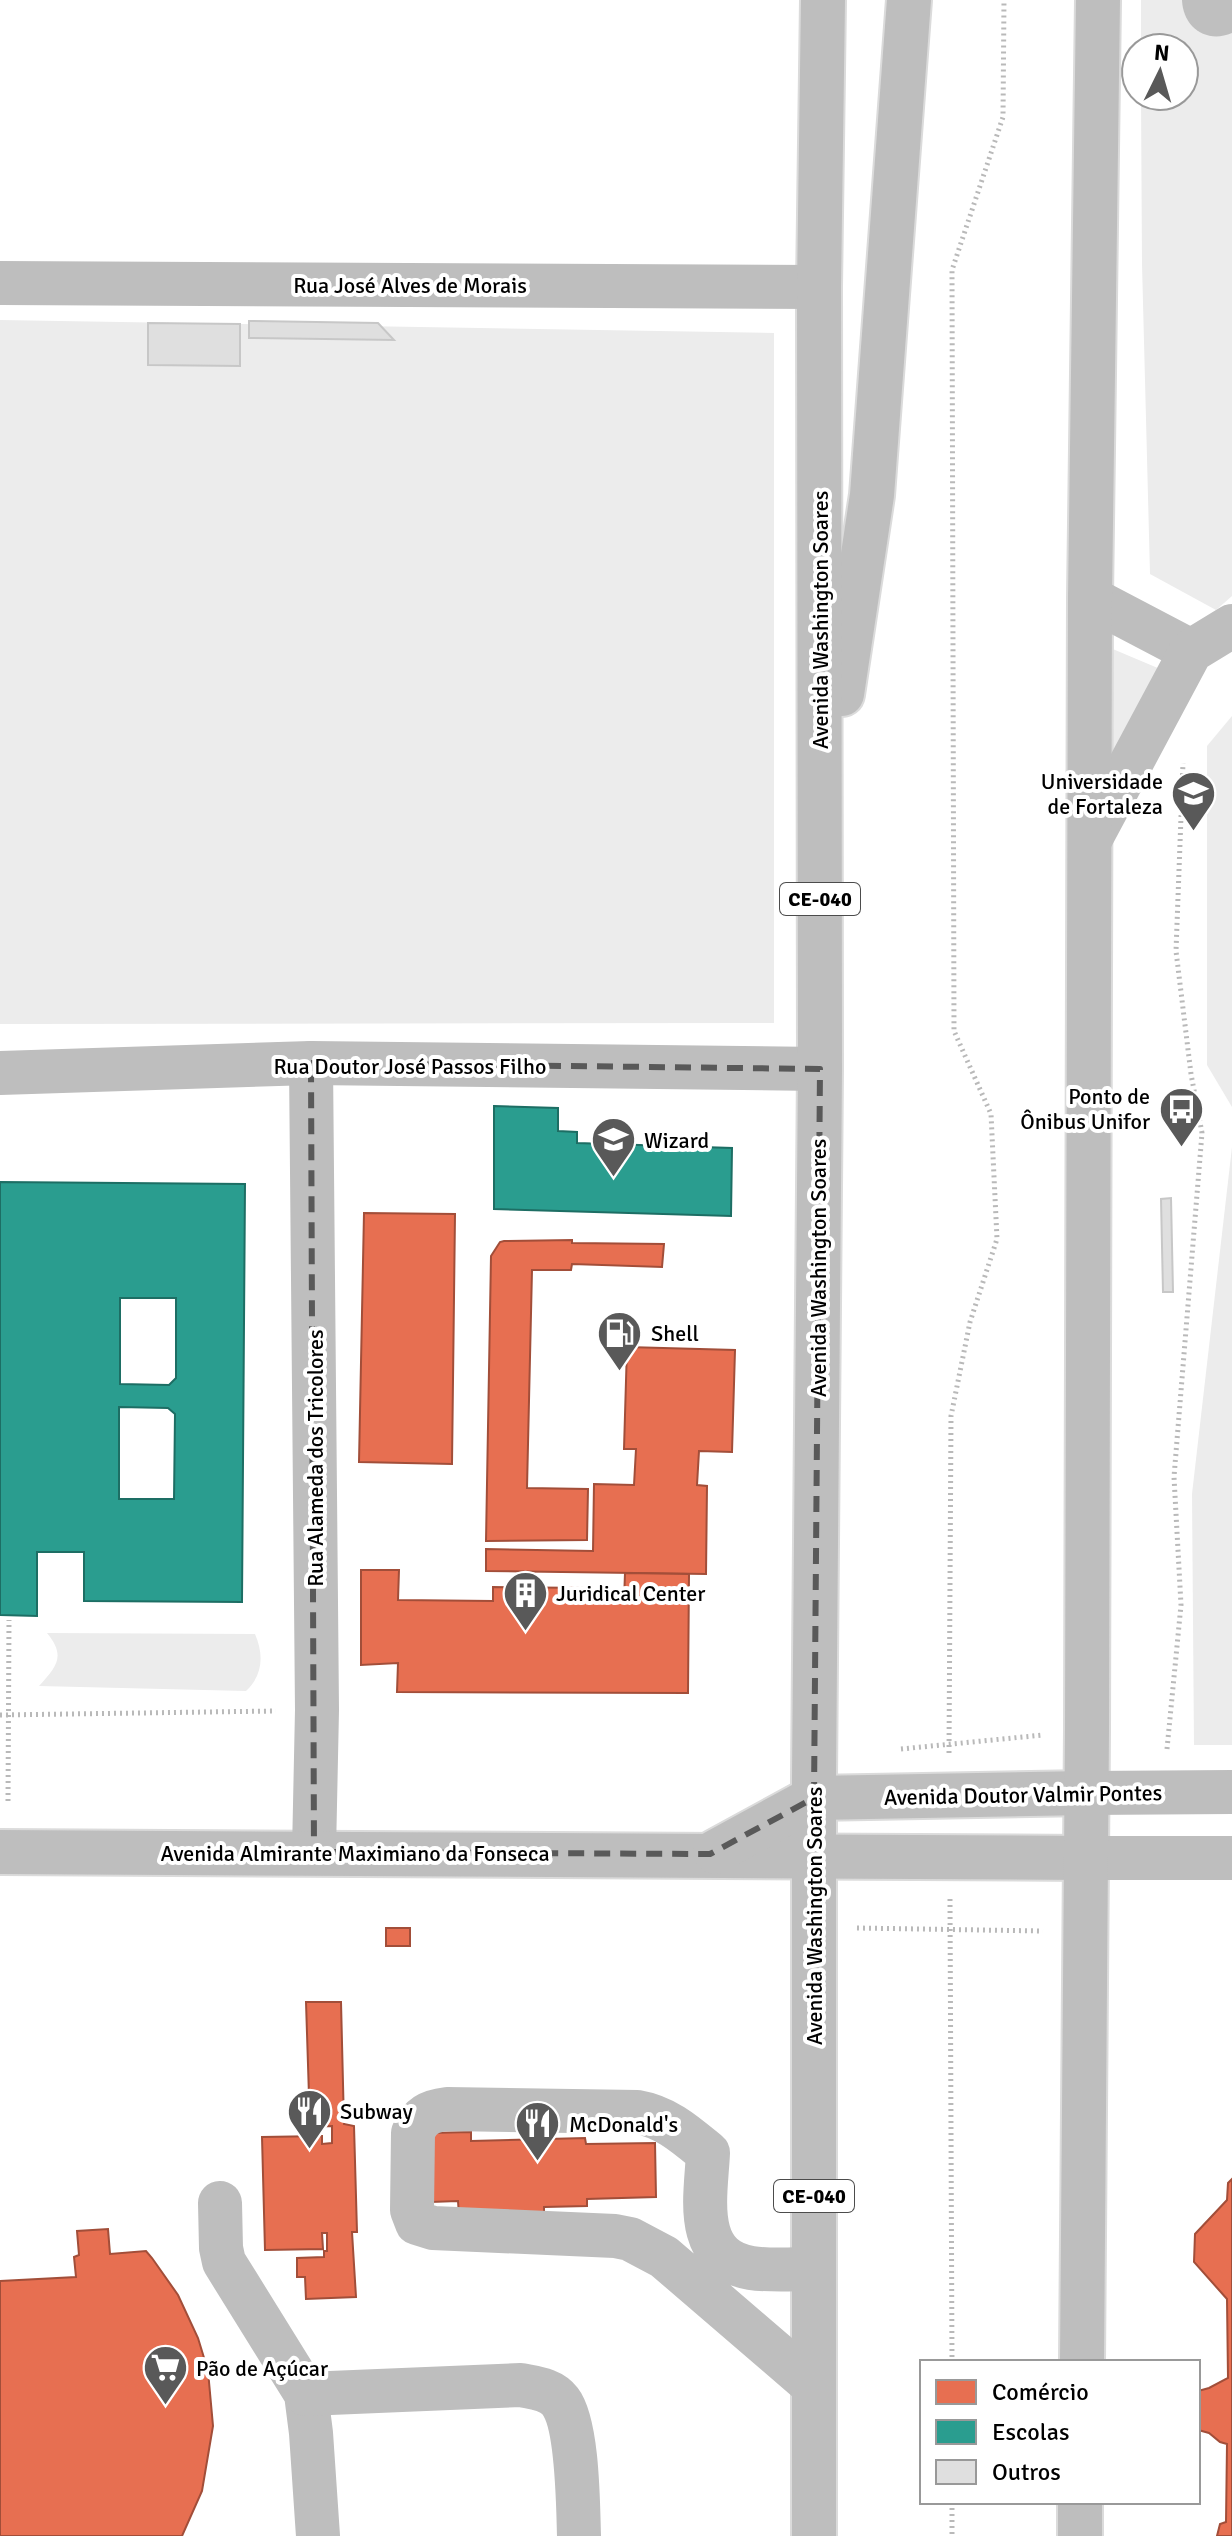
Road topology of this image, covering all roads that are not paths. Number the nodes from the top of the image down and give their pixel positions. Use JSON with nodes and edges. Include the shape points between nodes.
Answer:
{"nodes":[{"id":1,"x":823,"y":0,"type":"edge"},
{"id":2,"x":909,"y":0,"type":"edge"},
{"id":3,"x":1098,"y":0,"type":"edge"},
{"id":4,"x":0,"y":283,"type":"edge"},
{"id":5,"x":819,"y":287,"type":"junction"},
{"id":6,"x":1090,"y":598,"type":"junction"},
{"id":7,"x":1232,"y":626,"type":"edge"},
{"id":8,"x":1191,"y":651,"type":"junction"},
{"id":9,"x":820,"y":840,"type":"junction"},
{"id":10,"x":1090,"y":840,"type":"junction"},
{"id":11,"x":311,"y":1063,"type":"junction"},
{"id":12,"x":820,"y":1069,"type":"junction"},
{"id":13,"x":0,"y":1073,"type":"edge"},
{"id":14,"x":1232,"y":1792,"type":"edge"},
{"id":15,"x":1087,"y":1793,"type":"junction"},
{"id":16,"x":814,"y":1798,"type":"junction"},
{"id":17,"x":0,"y":1852,"type":"edge"},
{"id":18,"x":314,"y":1852,"type":"junction"},
{"id":19,"x":710,"y":1854,"type":"junction"},
{"id":20,"x":814,"y":1856,"type":"junction"},
{"id":21,"x":1086,"y":1858,"type":"junction"},
{"id":22,"x":1232,"y":1858,"type":"edge"},
{"id":23,"x":220,"y":2203,"type":"dead end"},
{"id":24,"x":814,"y":2269,"type":"junction"},
{"id":25,"x":1082,"y":2360,"type":"edge"},
{"id":26,"x":814,"y":2386,"type":"junction"},
{"id":27,"x":306,"y":2394,"type":"junction"},
{"id":28,"x":1080,"y":2504,"type":"edge"},
{"id":29,"x":318,"y":2536,"type":"edge"},
{"id":30,"x":579,"y":2536,"type":"edge"},
{"id":31,"x":814,"y":2536,"type":"edge"},
{"id":32,"x":1080,"y":2536,"type":"edge"}],
"edges":[{"from":1,"to":5,"type":"main road","name":"Avenida Washington Soares","number":"CE-040"},
{"from":2,"to":9,"type":"main road","via":[[872,495]]},
{"from":3,"to":6,"type":"main road"},
{"from":4,"to":5,"type":"main road","name":"Rua José Alves de Morais"},
{"from":5,"to":9,"type":"main road","name":"Avenida Washington Soares","number":"CE-040"},
{"from":6,"to":8,"type":"main road"},
{"from":6,"to":10,"type":"main road"},
{"from":7,"to":8,"type":"main road"},
{"from":8,"to":10,"type":"main road"},
{"from":9,"to":12,"type":"main road","name":"Avenida Washington Soares","number":"CE-040"},
{"from":10,"to":15,"type":"main road"},
{"from":11,"to":12,"type":"main road","name":"Rua Doutor José Passos Filho"},
{"from":11,"to":13,"type":"main road","name":"Rua Doutor José Passos Filho"},
{"from":11,"to":18,"type":"main road","name":"Rua Alameda dos Tricolores"},
{"from":12,"to":16,"type":"main road","name":"Avenida Washington Soares","number":"CE-040"},
{"from":14,"to":15,"type":"main road","name":"Avenida Doutor Valmir Pontes"},
{"from":15,"to":16,"type":"main road","name":"Avenida Doutor Valmir Pontes"},
{"from":15,"to":21,"type":"main road"},
{"from":16,"to":19,"type":"main road","name":"Avenida Almirante Maximiano da Fonseca"},
{"from":16,"to":20,"type":"main road","name":"Avenida Washington Soares","number":"CE-040"},
{"from":17,"to":18,"type":"main road","name":"Avenida Almirante Maximiano da Fonseca"},
{"from":18,"to":19,"type":"main road","name":"Avenida Almirante Maximiano da Fonseca"},
{"from":19,"to":20,"type":"main road","name":"Avenida Almirante Maximiano da Fonseca"},
{"from":20,"to":21,"type":"main road"},
{"from":20,"to":24,"type":"main road","name":"Avenida Washington Soares","number":"CE-040"},
{"from":21,"to":22,"type":"main road"},
{"from":21,"to":25,"type":"main road"},
{"from":23,"to":27,"type":"main road","via":[[224,2262]]},
{"from":24,"to":26,"type":"main road","name":"Avenida Washington Soares","number":"CE-040"},
{"from":24,"to":26,"type":"main road","via":[[751,2268],[717,2251],[705,2212],[708,2153],[652,2114],[447,2109],[416,2124],[412,2210],[417,2223],[630,2239],[664,2257]]},
{"from":26,"to":31,"type":"main road","name":"Avenida Washington Soares","number":"CE-040"},
{"from":27,"to":29,"type":"main road"},
{"from":27,"to":30,"type":"main road","via":[[521,2385],[544,2390],[559,2399],[569,2416]]},
{"from":28,"to":32,"type":"main road"}]}
